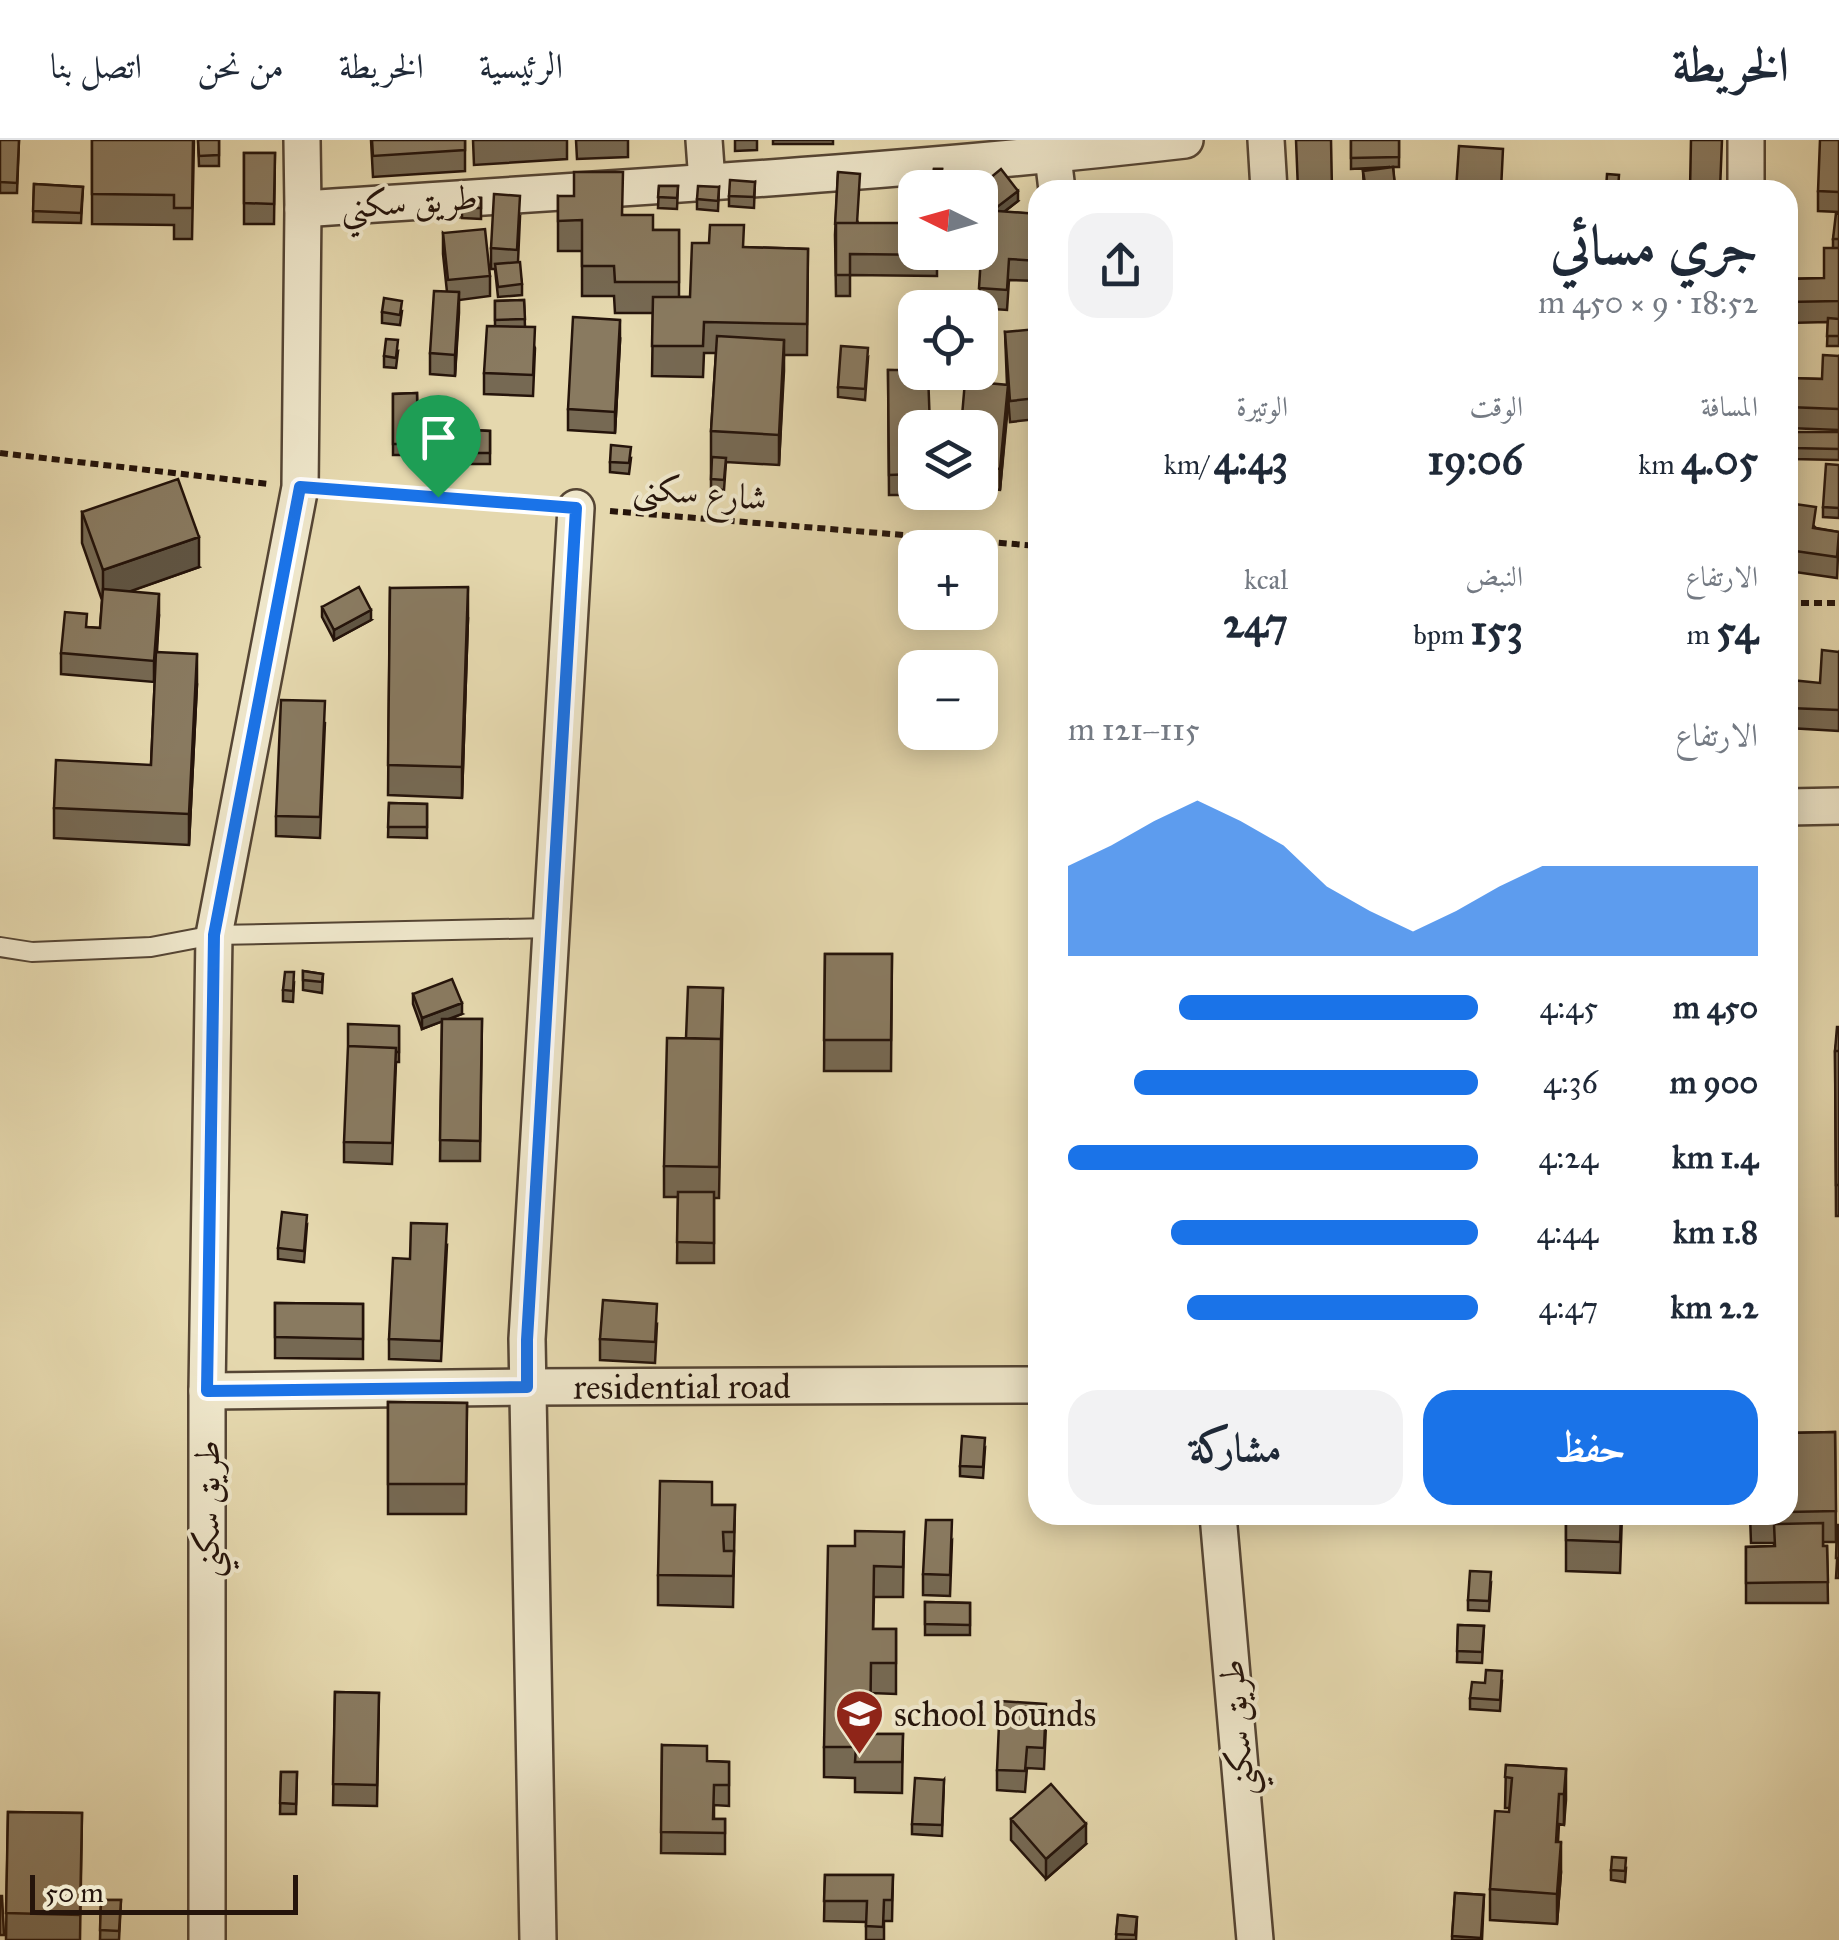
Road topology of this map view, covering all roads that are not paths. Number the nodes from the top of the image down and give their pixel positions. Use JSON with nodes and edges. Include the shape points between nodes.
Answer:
{"nodes":[{"id":1,"x":302,"y":140,"type":"edge"},
{"id":2,"x":704,"y":140,"type":"edge"},
{"id":3,"x":1184,"y":140,"type":"edge"},
{"id":4,"x":1266,"y":140,"type":"edge"},
{"id":5,"x":1746,"y":140,"type":"edge"},
{"id":6,"x":1054,"y":162,"type":"edge"},
{"id":7,"x":1268,"y":180,"type":"edge"},
{"id":8,"x":1746,"y":180,"type":"edge"},
{"id":9,"x":707,"y":182,"type":"junction"},
{"id":10,"x":304,"y":209,"type":"junction"},
{"id":11,"x":576,"y":508,"type":"road end"},
{"id":12,"x":1839,"y":806,"type":"edge"},
{"id":13,"x":1798,"y":807,"type":"edge"},
{"id":14,"x":551,"y":928,"type":"junction"},
{"id":15,"x":214,"y":935,"type":"junction"},
{"id":16,"x":0,"y":947,"type":"edge"},
{"id":17,"x":1028,"y":1385,"type":"edge"},
{"id":18,"x":527,"y":1387,"type":"junction"},
{"id":19,"x":207,"y":1391,"type":"junction"},
{"id":20,"x":1219,"y":1525,"type":"edge"},
{"id":21,"x":207,"y":1940,"type":"edge"},
{"id":22,"x":538,"y":1940,"type":"edge"},
{"id":23,"x":1256,"y":1940,"type":"edge"}],
"edges":[{"from":1,"to":10,"type":"street","name":"طريق سكني"},
{"from":2,"to":9,"type":"street"},
{"from":3,"to":6,"type":"street","name":"طريق سكني"},
{"from":4,"to":7,"type":"street"},
{"from":5,"to":8,"type":"street"},
{"from":6,"to":9,"type":"street","name":"طريق سكني"},
{"from":9,"to":10,"type":"street","name":"طريق سكني"},
{"from":10,"to":15,"type":"street","name":"طريق سكني","via":[[300,487]]},
{"from":11,"to":14,"type":"street"},
{"from":12,"to":13,"type":"street"},
{"from":14,"to":15,"type":"lane"},
{"from":14,"to":18,"type":"street"},
{"from":15,"to":16,"type":"lane","via":[[150,947]]},
{"from":15,"to":19,"type":"street","name":"طريق سكني"},
{"from":17,"to":18,"type":"street","name":"residential road"},
{"from":18,"to":19,"type":"street","name":"residential road"},
{"from":18,"to":22,"type":"street"},
{"from":19,"to":21,"type":"street","name":"طريق سكني"},
{"from":20,"to":23,"type":"street","name":"طريق سكني"}]}
